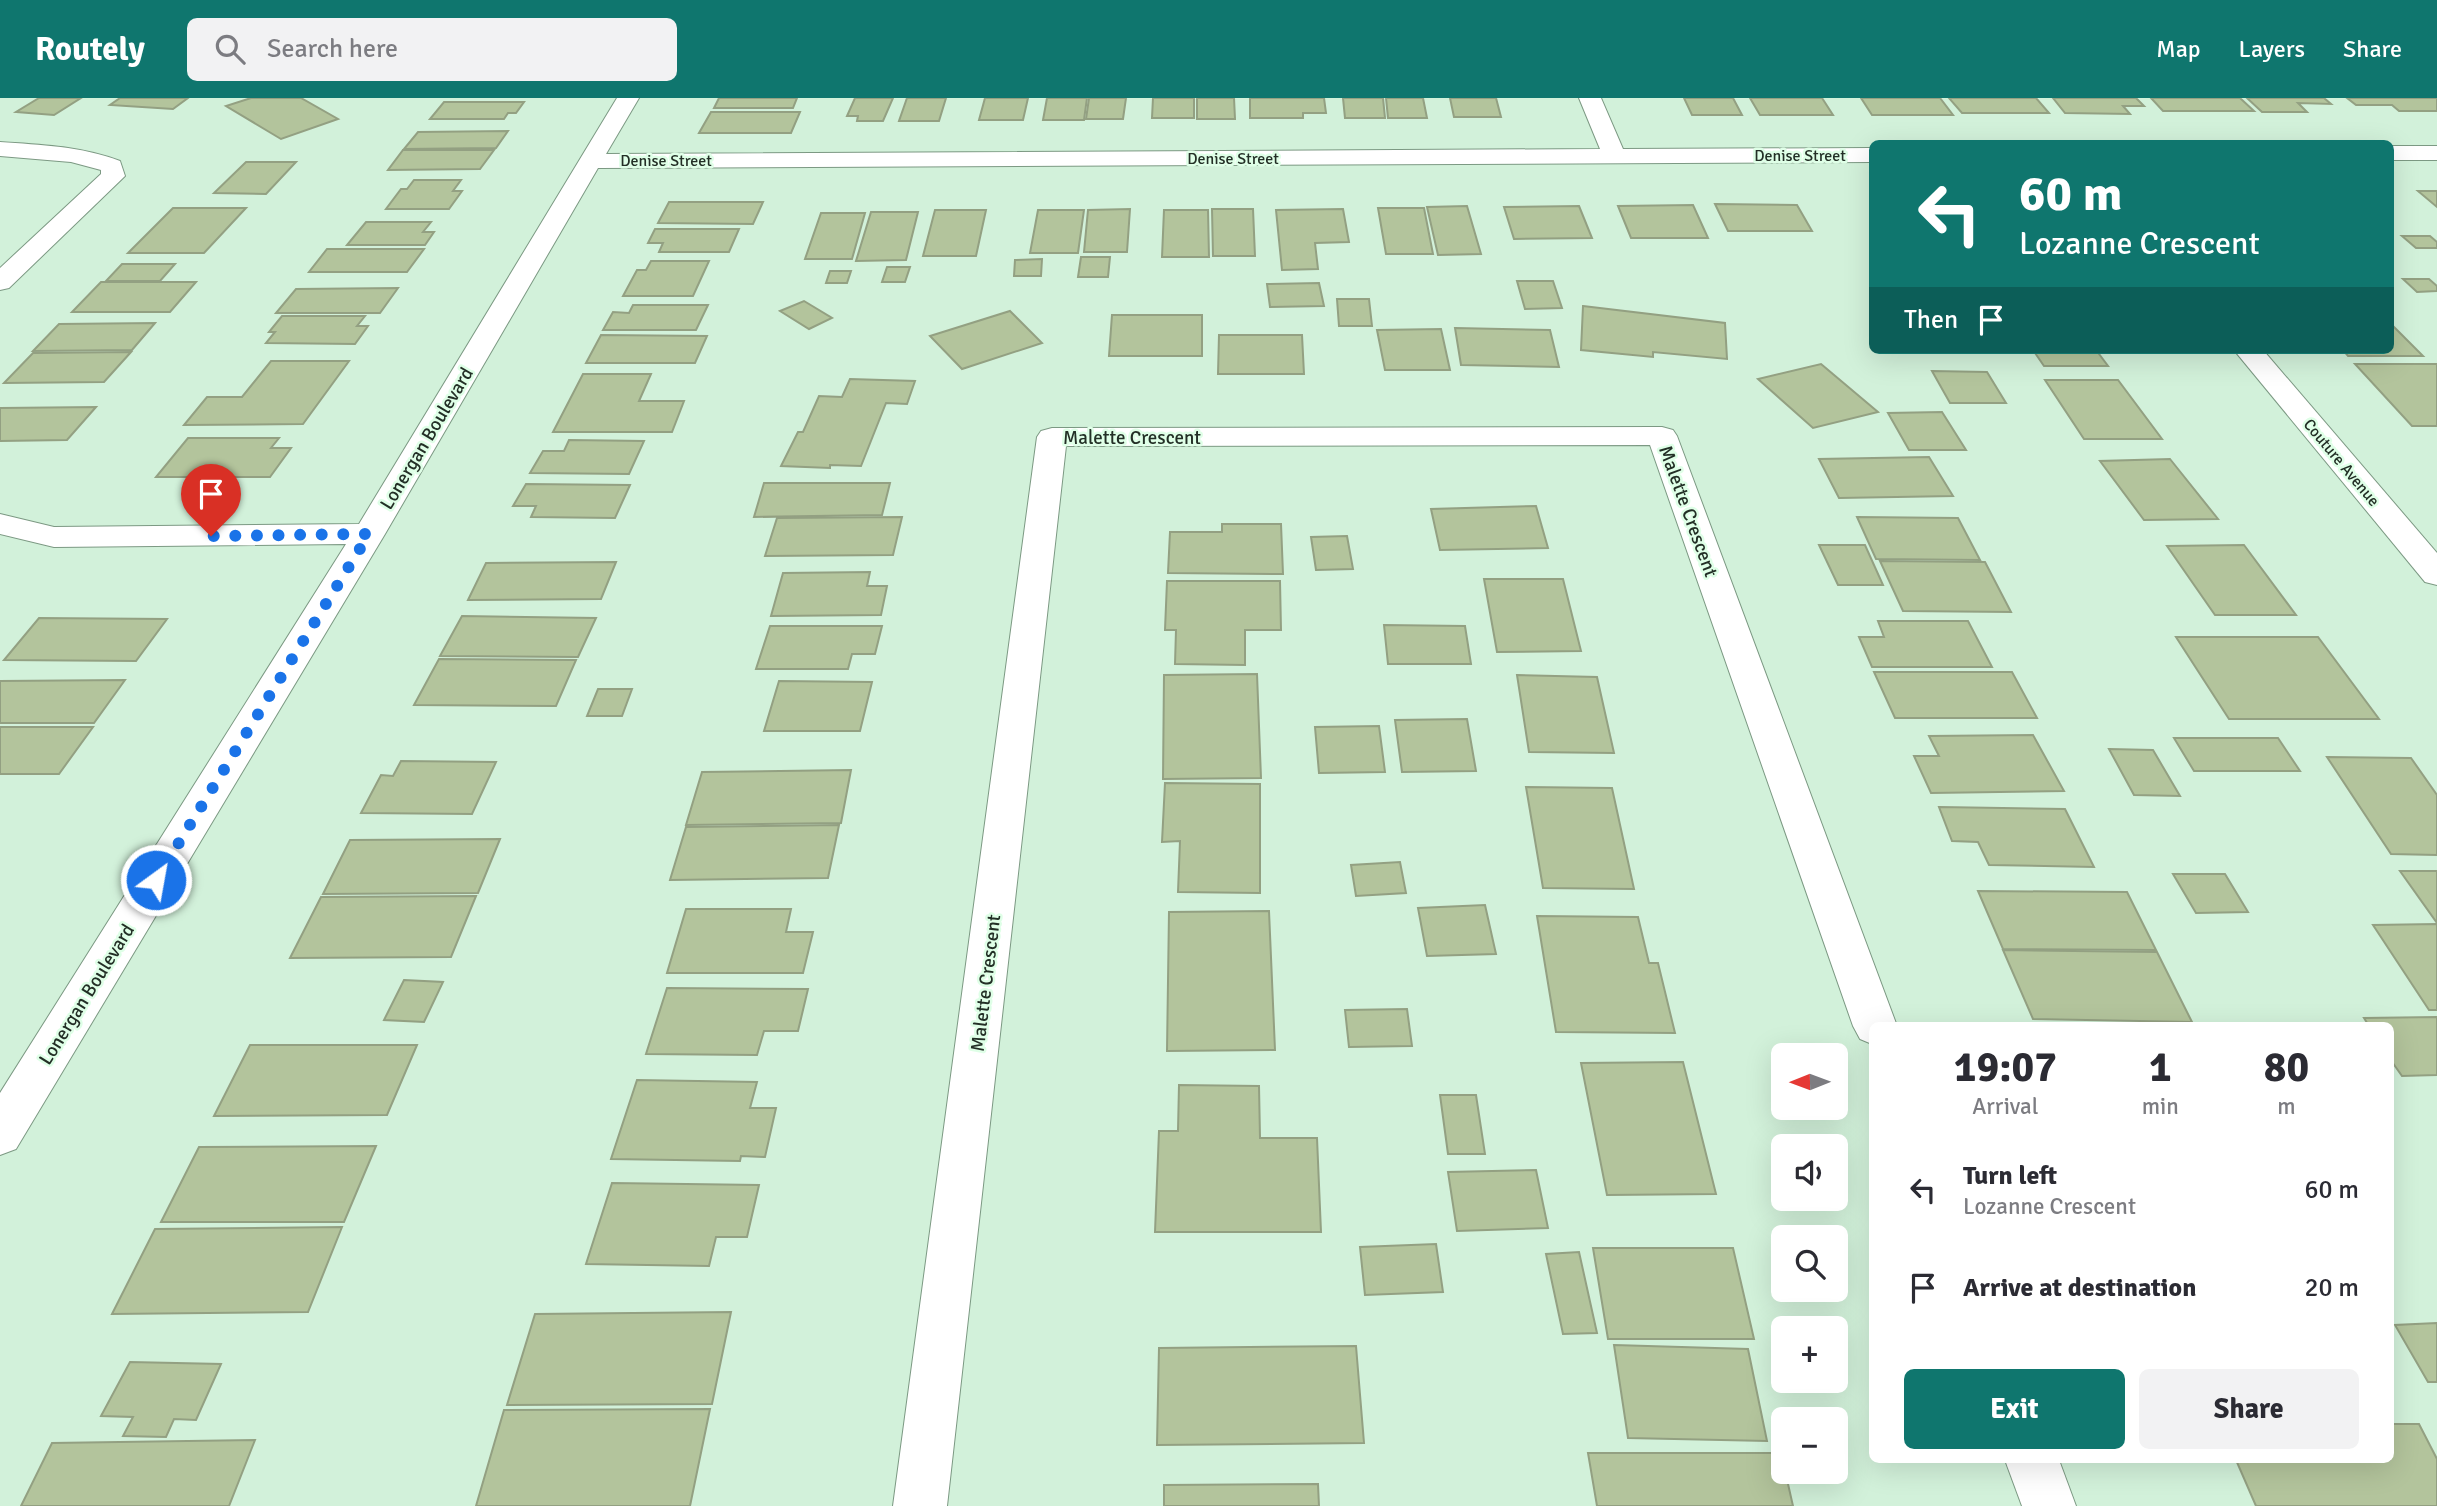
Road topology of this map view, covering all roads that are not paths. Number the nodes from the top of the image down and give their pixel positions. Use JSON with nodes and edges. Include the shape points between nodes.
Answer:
{"nodes":[{"id":1,"x":628,"y":98,"type":"edge"},
{"id":2,"x":1590,"y":98,"type":"edge"},
{"id":3,"x":0,"y":149,"type":"edge"},
{"id":4,"x":2394,"y":153,"type":"edge"},
{"id":5,"x":2437,"y":153,"type":"edge"},
{"id":6,"x":1869,"y":155,"type":"edge"},
{"id":7,"x":1614,"y":156,"type":"junction"},
{"id":8,"x":593,"y":161,"type":"junction"},
{"id":9,"x":0,"y":282,"type":"edge"},
{"id":10,"x":2251,"y":354,"type":"edge"},
{"id":11,"x":0,"y":524,"type":"edge"},
{"id":12,"x":369,"y":534,"type":"junction"},
{"id":13,"x":2437,"y":574,"type":"edge"},
{"id":14,"x":1874,"y":1022,"type":"edge"},
{"id":15,"x":0,"y":1134,"type":"edge"},
{"id":16,"x":2033,"y":1463,"type":"edge"},
{"id":17,"x":920,"y":1506,"type":"edge"},
{"id":18,"x":2049,"y":1506,"type":"edge"}],
"edges":[{"from":1,"to":8,"type":"street","name":"Lonergan Boulevard"},
{"from":2,"to":7,"type":"street"},
{"from":3,"to":9,"type":"street","via":[[100,161],[112,166],[113,176]]},
{"from":4,"to":5,"type":"street"},
{"from":6,"to":7,"type":"street","name":"Denise Street"},
{"from":7,"to":8,"type":"street","name":"Denise Street"},
{"from":8,"to":12,"type":"street","name":"Lonergan Boulevard"},
{"from":10,"to":13,"type":"street","name":"Couture Avenue"},
{"from":11,"to":12,"type":"street","via":[[54,537]]},
{"from":12,"to":15,"type":"street","name":"Lonergan Boulevard"},
{"from":14,"to":17,"type":"street","name":"Malette Crescent","via":[[1662,436],[1052,437]]},
{"from":16,"to":18,"type":"street"}]}
